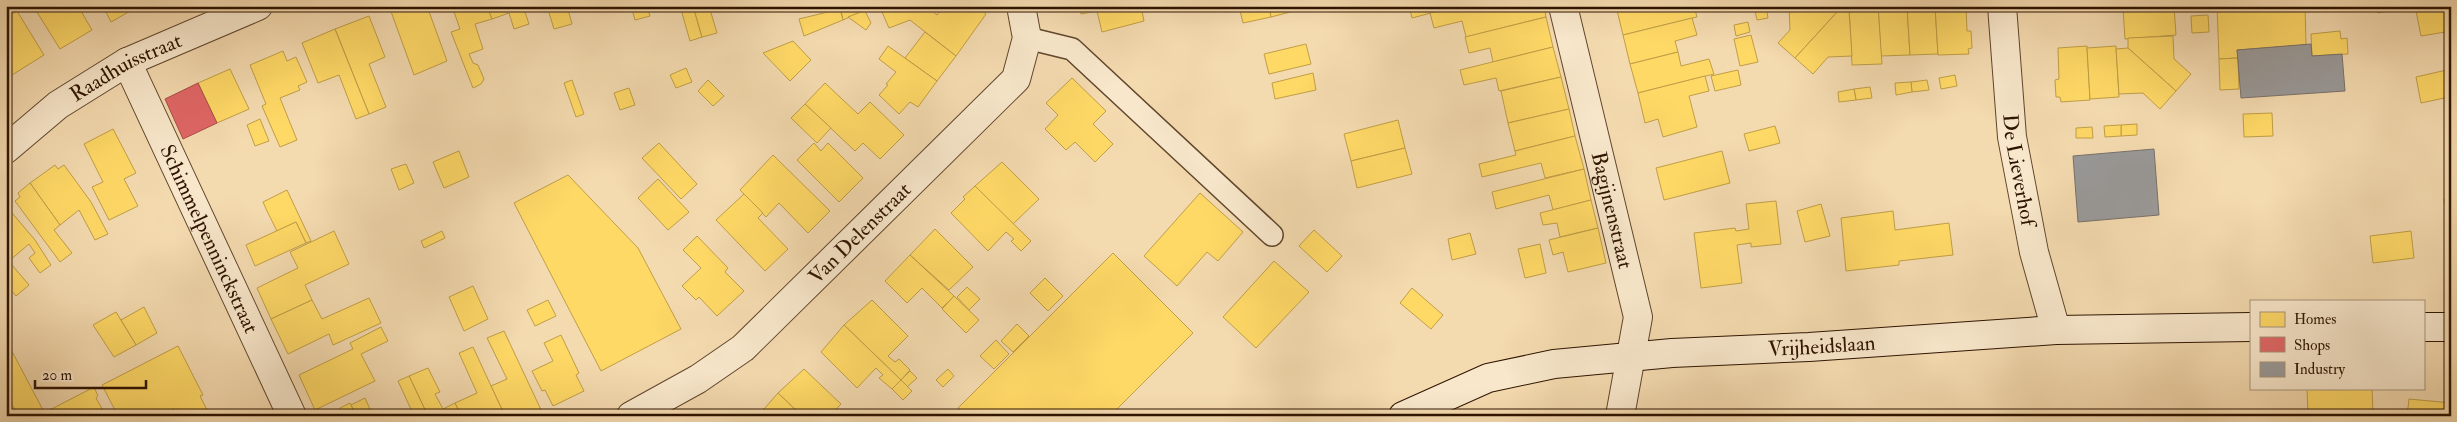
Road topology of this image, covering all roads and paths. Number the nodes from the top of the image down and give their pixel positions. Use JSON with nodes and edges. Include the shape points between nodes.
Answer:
{"nodes":[{"id":1,"x":258,"y":6,"type":"edge"},
{"id":2,"x":1021,"y":6,"type":"edge"},
{"id":3,"x":1563,"y":6,"type":"edge"},
{"id":4,"x":2002,"y":6,"type":"edge"},
{"id":5,"x":1027,"y":38,"type":"junction"},
{"id":6,"x":127,"y":62,"type":"junction"},
{"id":7,"x":6,"y":150,"type":"edge"},
{"id":8,"x":1272,"y":235,"type":"dead end"},
{"id":9,"x":2250,"y":326,"type":"edge"},
{"id":10,"x":2424,"y":326,"type":"edge"},
{"id":11,"x":2451,"y":327,"type":"edge"},
{"id":12,"x":2056,"y":330,"type":"junction"},
{"id":13,"x":1630,"y":357,"type":"junction"},
{"id":14,"x":292,"y":416,"type":"edge"},
{"id":15,"x":631,"y":416,"type":"edge"},
{"id":16,"x":1402,"y":416,"type":"edge"},
{"id":17,"x":1620,"y":416,"type":"edge"}],
"edges":[{"from":1,"to":6,"type":"street","name":"Raadhuisstraat"},
{"from":2,"to":5,"type":"street","name":"Van Delenstraat"},
{"from":3,"to":13,"type":"street","name":"Bagijnenstraat","via":[[1638,317]]},
{"from":4,"to":12,"type":"street","name":"De Lieverhof","via":[[2012,137],[2034,252]]},
{"from":5,"to":8,"type":"lane","via":[[1072,49]]},
{"from":5,"to":15,"type":"street","name":"Van Delenstraat","via":[[1016,79],[743,348],[698,379]]},
{"from":6,"to":7,"type":"street","name":"Raadhuisstraat","via":[[58,105]]},
{"from":6,"to":14,"type":"street","name":"Schimmelpenninckstraat"},
{"from":9,"to":12,"type":"street","name":"Vrijheidslaan"},
{"from":10,"to":11,"type":"street"},
{"from":12,"to":13,"type":"street","name":"Vrijheidslaan"},
{"from":13,"to":16,"type":"street","name":"Vrijheidslaan","via":[[1554,364],[1488,378]]},
{"from":13,"to":17,"type":"street","name":"Bagijnenstraat"}]}
